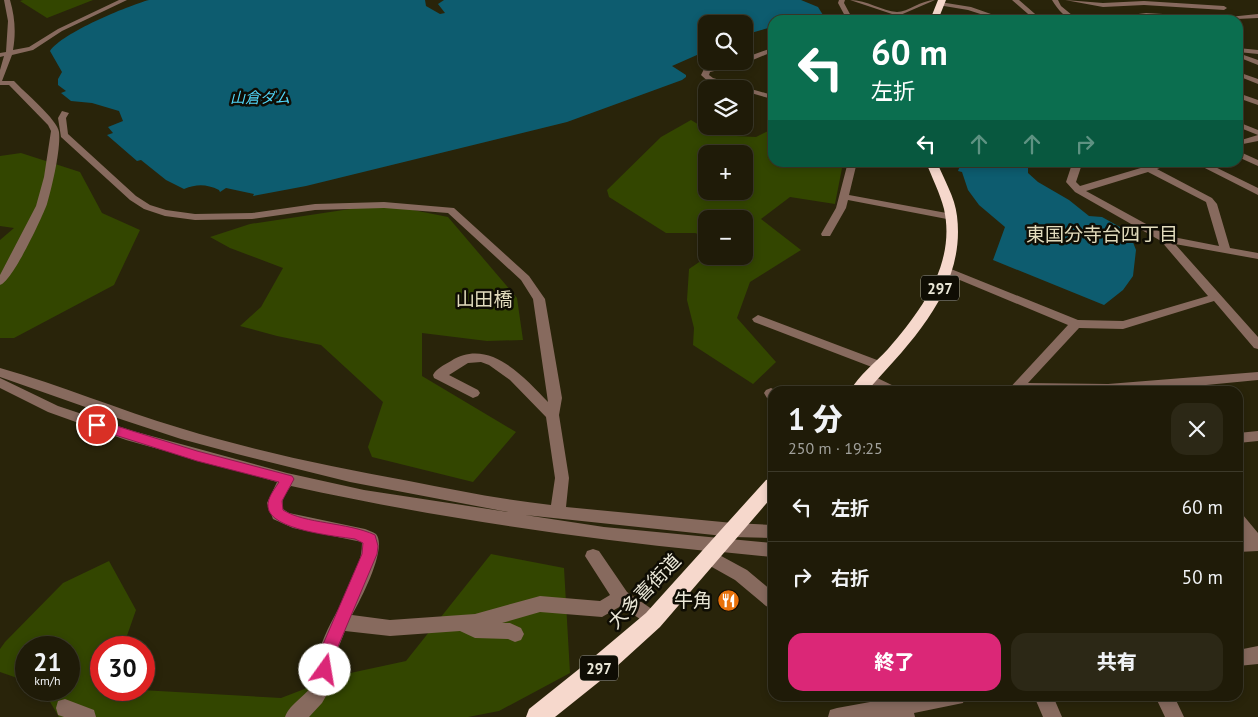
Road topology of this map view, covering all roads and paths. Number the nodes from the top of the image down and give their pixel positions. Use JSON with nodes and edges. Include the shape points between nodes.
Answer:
{"nodes":[{"id":1,"x":7,"y":0,"type":"edge"},
{"id":2,"x":124,"y":0,"type":"edge"},
{"id":3,"x":842,"y":0,"type":"edge"},
{"id":4,"x":853,"y":0,"type":"edge"},
{"id":5,"x":1015,"y":0,"type":"edge"},
{"id":6,"x":1055,"y":0,"type":"edge"},
{"id":7,"x":1068,"y":0,"type":"edge"},
{"id":8,"x":1221,"y":0,"type":"edge"},
{"id":9,"x":938,"y":1,"type":"edge"},
{"id":10,"x":1131,"y":1,"type":"edge"},
{"id":11,"x":1093,"y":2,"type":"edge"},
{"id":12,"x":1175,"y":2,"type":"edge"},
{"id":13,"x":1109,"y":6,"type":"junction"},
{"id":14,"x":1224,"y":8,"type":"junction"},
{"id":15,"x":847,"y":15,"type":"edge"},
{"id":16,"x":935,"y":15,"type":"edge"},
{"id":17,"x":985,"y":15,"type":"edge"},
{"id":18,"x":990,"y":15,"type":"edge"},
{"id":19,"x":1032,"y":15,"type":"edge"},
{"id":20,"x":1069,"y":15,"type":"edge"},
{"id":21,"x":1126,"y":15,"type":"edge"},
{"id":22,"x":1248,"y":16,"type":"junction"},
{"id":23,"x":1258,"y":16,"type":"edge"},
{"id":24,"x":1243,"y":17,"type":"edge"},
{"id":25,"x":1243,"y":50,"type":"edge"},
{"id":26,"x":768,"y":52,"type":"edge"},
{"id":27,"x":1258,"y":52,"type":"edge"},
{"id":28,"x":10,"y":53,"type":"junction"},
{"id":29,"x":0,"y":55,"type":"edge"},
{"id":30,"x":1243,"y":57,"type":"edge"},
{"id":31,"x":1258,"y":63,"type":"edge"},
{"id":32,"x":1243,"y":76,"type":"edge"},
{"id":33,"x":0,"y":79,"type":"edge"},
{"id":34,"x":710,"y":80,"type":"edge"},
{"id":35,"x":1258,"y":82,"type":"edge"},
{"id":36,"x":0,"y":83,"type":"edge"},
{"id":37,"x":753,"y":92,"type":"edge"},
{"id":38,"x":768,"y":96,"type":"edge"},
{"id":39,"x":1243,"y":97,"type":"edge"},
{"id":40,"x":1258,"y":103,"type":"edge"},
{"id":41,"x":65,"y":113,"type":"dead end"},
{"id":42,"x":1243,"y":122,"type":"edge"},
{"id":43,"x":1243,"y":126,"type":"edge"},
{"id":44,"x":1258,"y":129,"type":"edge"},
{"id":45,"x":1258,"y":133,"type":"edge"},
{"id":46,"x":1258,"y":138,"type":"edge"},
{"id":47,"x":1243,"y":142,"type":"edge"},
{"id":48,"x":1243,"y":156,"type":"edge"},
{"id":49,"x":1258,"y":163,"type":"edge"},
{"id":50,"x":852,"y":167,"type":"edge"},
{"id":51,"x":933,"y":167,"type":"edge"},
{"id":52,"x":1076,"y":167,"type":"edge"},
{"id":53,"x":1156,"y":167,"type":"edge"},
{"id":54,"x":1208,"y":167,"type":"edge"},
{"id":55,"x":1149,"y":169,"type":"junction"},
{"id":56,"x":1078,"y":190,"type":"junction"},
{"id":57,"x":1258,"y":192,"type":"edge"},
{"id":58,"x":844,"y":197,"type":"junction"},
{"id":59,"x":952,"y":217,"type":"junction"},
{"id":60,"x":826,"y":234,"type":"dead end"},
{"id":61,"x":1165,"y":239,"type":"junction"},
{"id":62,"x":1225,"y":249,"type":"junction"},
{"id":63,"x":1258,"y":256,"type":"edge"},
{"id":64,"x":947,"y":270,"type":"junction"},
{"id":65,"x":0,"y":282,"type":"edge"},
{"id":66,"x":1216,"y":298,"type":"junction"},
{"id":67,"x":758,"y":319,"type":"dead end"},
{"id":68,"x":1076,"y":324,"type":"junction"},
{"id":69,"x":1258,"y":345,"type":"edge"},
{"id":70,"x":881,"y":366,"type":"junction"},
{"id":71,"x":0,"y":372,"type":"edge"},
{"id":72,"x":1258,"y":376,"type":"edge"},
{"id":73,"x":869,"y":379,"type":"junction"},
{"id":74,"x":0,"y":383,"type":"edge"},
{"id":75,"x":863,"y":386,"type":"edge"},
{"id":76,"x":883,"y":386,"type":"edge"},
{"id":77,"x":1018,"y":386,"type":"edge"},
{"id":78,"x":1154,"y":386,"type":"edge"},
{"id":79,"x":473,"y":393,"type":"dead end"},
{"id":80,"x":552,"y":415,"type":"junction"},
{"id":81,"x":1258,"y":436,"type":"edge"},
{"id":82,"x":1243,"y":438,"type":"edge"},
{"id":83,"x":216,"y":443,"type":"junction"},
{"id":84,"x":202,"y":458,"type":"junction"},
{"id":85,"x":287,"y":479,"type":"junction"},
{"id":86,"x":768,"y":490,"type":"edge"},
{"id":87,"x":558,"y":512,"type":"junction"},
{"id":88,"x":1244,"y":526,"type":"edge"},
{"id":89,"x":733,"y":530,"type":"junction"},
{"id":90,"x":768,"y":532,"type":"edge"},
{"id":91,"x":1258,"y":544,"type":"edge"},
{"id":92,"x":1243,"y":545,"type":"edge"},
{"id":93,"x":768,"y":550,"type":"edge"},
{"id":94,"x":715,"y":552,"type":"junction"},
{"id":95,"x":592,"y":556,"type":"dead end"},
{"id":96,"x":622,"y":597,"type":"junction"},
{"id":97,"x":768,"y":598,"type":"edge"},
{"id":98,"x":653,"y":620,"type":"junction"},
{"id":99,"x":341,"y":622,"type":"junction"},
{"id":100,"x":462,"y":622,"type":"junction"},
{"id":101,"x":515,"y":634,"type":"dead end"},
{"id":102,"x":1258,"y":655,"type":"edge"},
{"id":103,"x":1243,"y":657,"type":"edge"},
{"id":104,"x":928,"y":701,"type":"edge"},
{"id":105,"x":1045,"y":701,"type":"edge"},
{"id":106,"x":1167,"y":701,"type":"edge"},
{"id":107,"x":899,"y":706,"type":"edge"},
{"id":108,"x":65,"y":708,"type":"dead end"},
{"id":109,"x":87,"y":717,"type":"edge"},
{"id":110,"x":294,"y":717,"type":"edge"},
{"id":111,"x":537,"y":717,"type":"edge"},
{"id":112,"x":837,"y":717,"type":"edge"},
{"id":113,"x":1053,"y":717,"type":"edge"},
{"id":114,"x":1175,"y":717,"type":"edge"}],
"edges":[{"from":1,"to":28,"type":"street","via":[[12,16]]},
{"from":2,"to":28,"type":"street","via":[[60,30],[31,49]]},
{"from":3,"to":15,"type":"street"},
{"from":4,"to":9,"type":"street","via":[[898,14]]},
{"from":5,"to":19,"type":"street"},
{"from":6,"to":20,"type":"street"},
{"from":7,"to":11,"type":"street"},
{"from":8,"to":14,"type":"street"},
{"from":9,"to":16,"type":"highway"},
{"from":9,"to":17,"type":"street"},
{"from":9,"to":18,"type":"street"},
{"from":10,"to":12,"type":"street"},
{"from":10,"to":13,"type":"street"},
{"from":11,"to":13,"type":"street"},
{"from":12,"to":14,"type":"street"},
{"from":13,"to":21,"type":"street"},
{"from":14,"to":22,"type":"street"},
{"from":22,"to":23,"type":"street"},
{"from":22,"to":24,"type":"street"},
{"from":25,"to":27,"type":"street"},
{"from":26,"to":34,"type":"street","via":[[738,64],[707,71],[705,75]]},
{"from":28,"to":29,"type":"street"},
{"from":28,"to":33,"type":"street"},
{"from":30,"to":31,"type":"street"},
{"from":32,"to":35,"type":"street"},
{"from":36,"to":65,"type":"street","via":[[11,83],[55,131],[49,177],[41,206]]},
{"from":37,"to":38,"type":"street"},
{"from":39,"to":40,"type":"street"},
{"from":41,"to":80,"type":"street","via":[[62,118],[64,135],[133,198],[164,213],[252,216],[315,207],[384,204],[451,210],[524,278],[540,299],[555,398]]},
{"from":42,"to":44,"type":"street"},
{"from":43,"to":45,"type":"street"},
{"from":46,"to":47,"type":"street"},
{"from":48,"to":49,"type":"street"},
{"from":50,"to":58,"type":"street"},
{"from":51,"to":59,"type":"highway","number":"297"},
{"from":52,"to":56,"type":"street","via":[[1071,182]]},
{"from":53,"to":55,"type":"street"},
{"from":54,"to":57,"type":"street"},
{"from":55,"to":56,"type":"street"},
{"from":55,"to":62,"type":"street","via":[[1209,200]]},
{"from":56,"to":61,"type":"street"},
{"from":58,"to":59,"type":"street"},
{"from":58,"to":60,"type":"street"},
{"from":59,"to":64,"type":"highway","number":"297","via":[[952,249]]},
{"from":61,"to":62,"type":"street"},
{"from":61,"to":66,"type":"street"},
{"from":62,"to":63,"type":"street"},
{"from":64,"to":68,"type":"street"},
{"from":64,"to":70,"type":"highway","number":"297","via":[[924,314]]},
{"from":66,"to":68,"type":"street","via":[[1123,325]]},
{"from":66,"to":69,"type":"street"},
{"from":67,"to":70,"type":"street"},
{"from":68,"to":77,"type":"street"},
{"from":70,"to":73,"type":"highway","number":"297"},
{"from":71,"to":83,"type":"street","via":[[113,412]]},
{"from":72,"to":78,"type":"street"},
{"from":73,"to":75,"type":"highway","number":"297"},
{"from":73,"to":76,"type":"street"},
{"from":74,"to":84,"type":"street","via":[[75,418]]},
{"from":79,"to":80,"type":"street","via":[[439,375],[463,360],[490,360],[512,372]]},
{"from":80,"to":87,"type":"street","via":[[562,478]]},
{"from":81,"to":82,"type":"street"},
{"from":83,"to":84,"type":"street"},
{"from":83,"to":87,"type":"street","via":[[368,479],[518,508]]},
{"from":84,"to":85,"type":"street"},
{"from":85,"to":94,"type":"street","via":[[364,496]]},
{"from":85,"to":99,"type":"street","via":[[275,500],[274,508],[278,514],[370,539],[370,554]]},
{"from":86,"to":89,"type":"highway","name":"大多喜街道","number":"297"},
{"from":87,"to":89,"type":"street"},
{"from":88,"to":91,"type":"street"},
{"from":89,"to":90,"type":"street"},
{"from":89,"to":94,"type":"highway","name":"大多喜街道","number":"297"},
{"from":91,"to":92,"type":"street"},
{"from":93,"to":94,"type":"street"},
{"from":94,"to":97,"type":"street"},
{"from":94,"to":98,"type":"highway","name":"大多喜街道","number":"297"},
{"from":95,"to":96,"type":"street"},
{"from":96,"to":98,"type":"street"},
{"from":96,"to":100,"type":"street","via":[[602,609],[540,604],[490,619]]},
{"from":98,"to":111,"type":"highway","name":"大多喜街道","number":"297"},
{"from":99,"to":100,"type":"street","via":[[390,628]]},
{"from":99,"to":110,"type":"street","via":[[326,656],[324,684]]},
{"from":100,"to":101,"type":"street","via":[[475,630]]},
{"from":102,"to":103,"type":"street"},
{"from":104,"to":107,"type":"street"},
{"from":105,"to":113,"type":"street"},
{"from":106,"to":114,"type":"street"},
{"from":107,"to":112,"type":"street"},
{"from":108,"to":109,"type":"street"}]}
